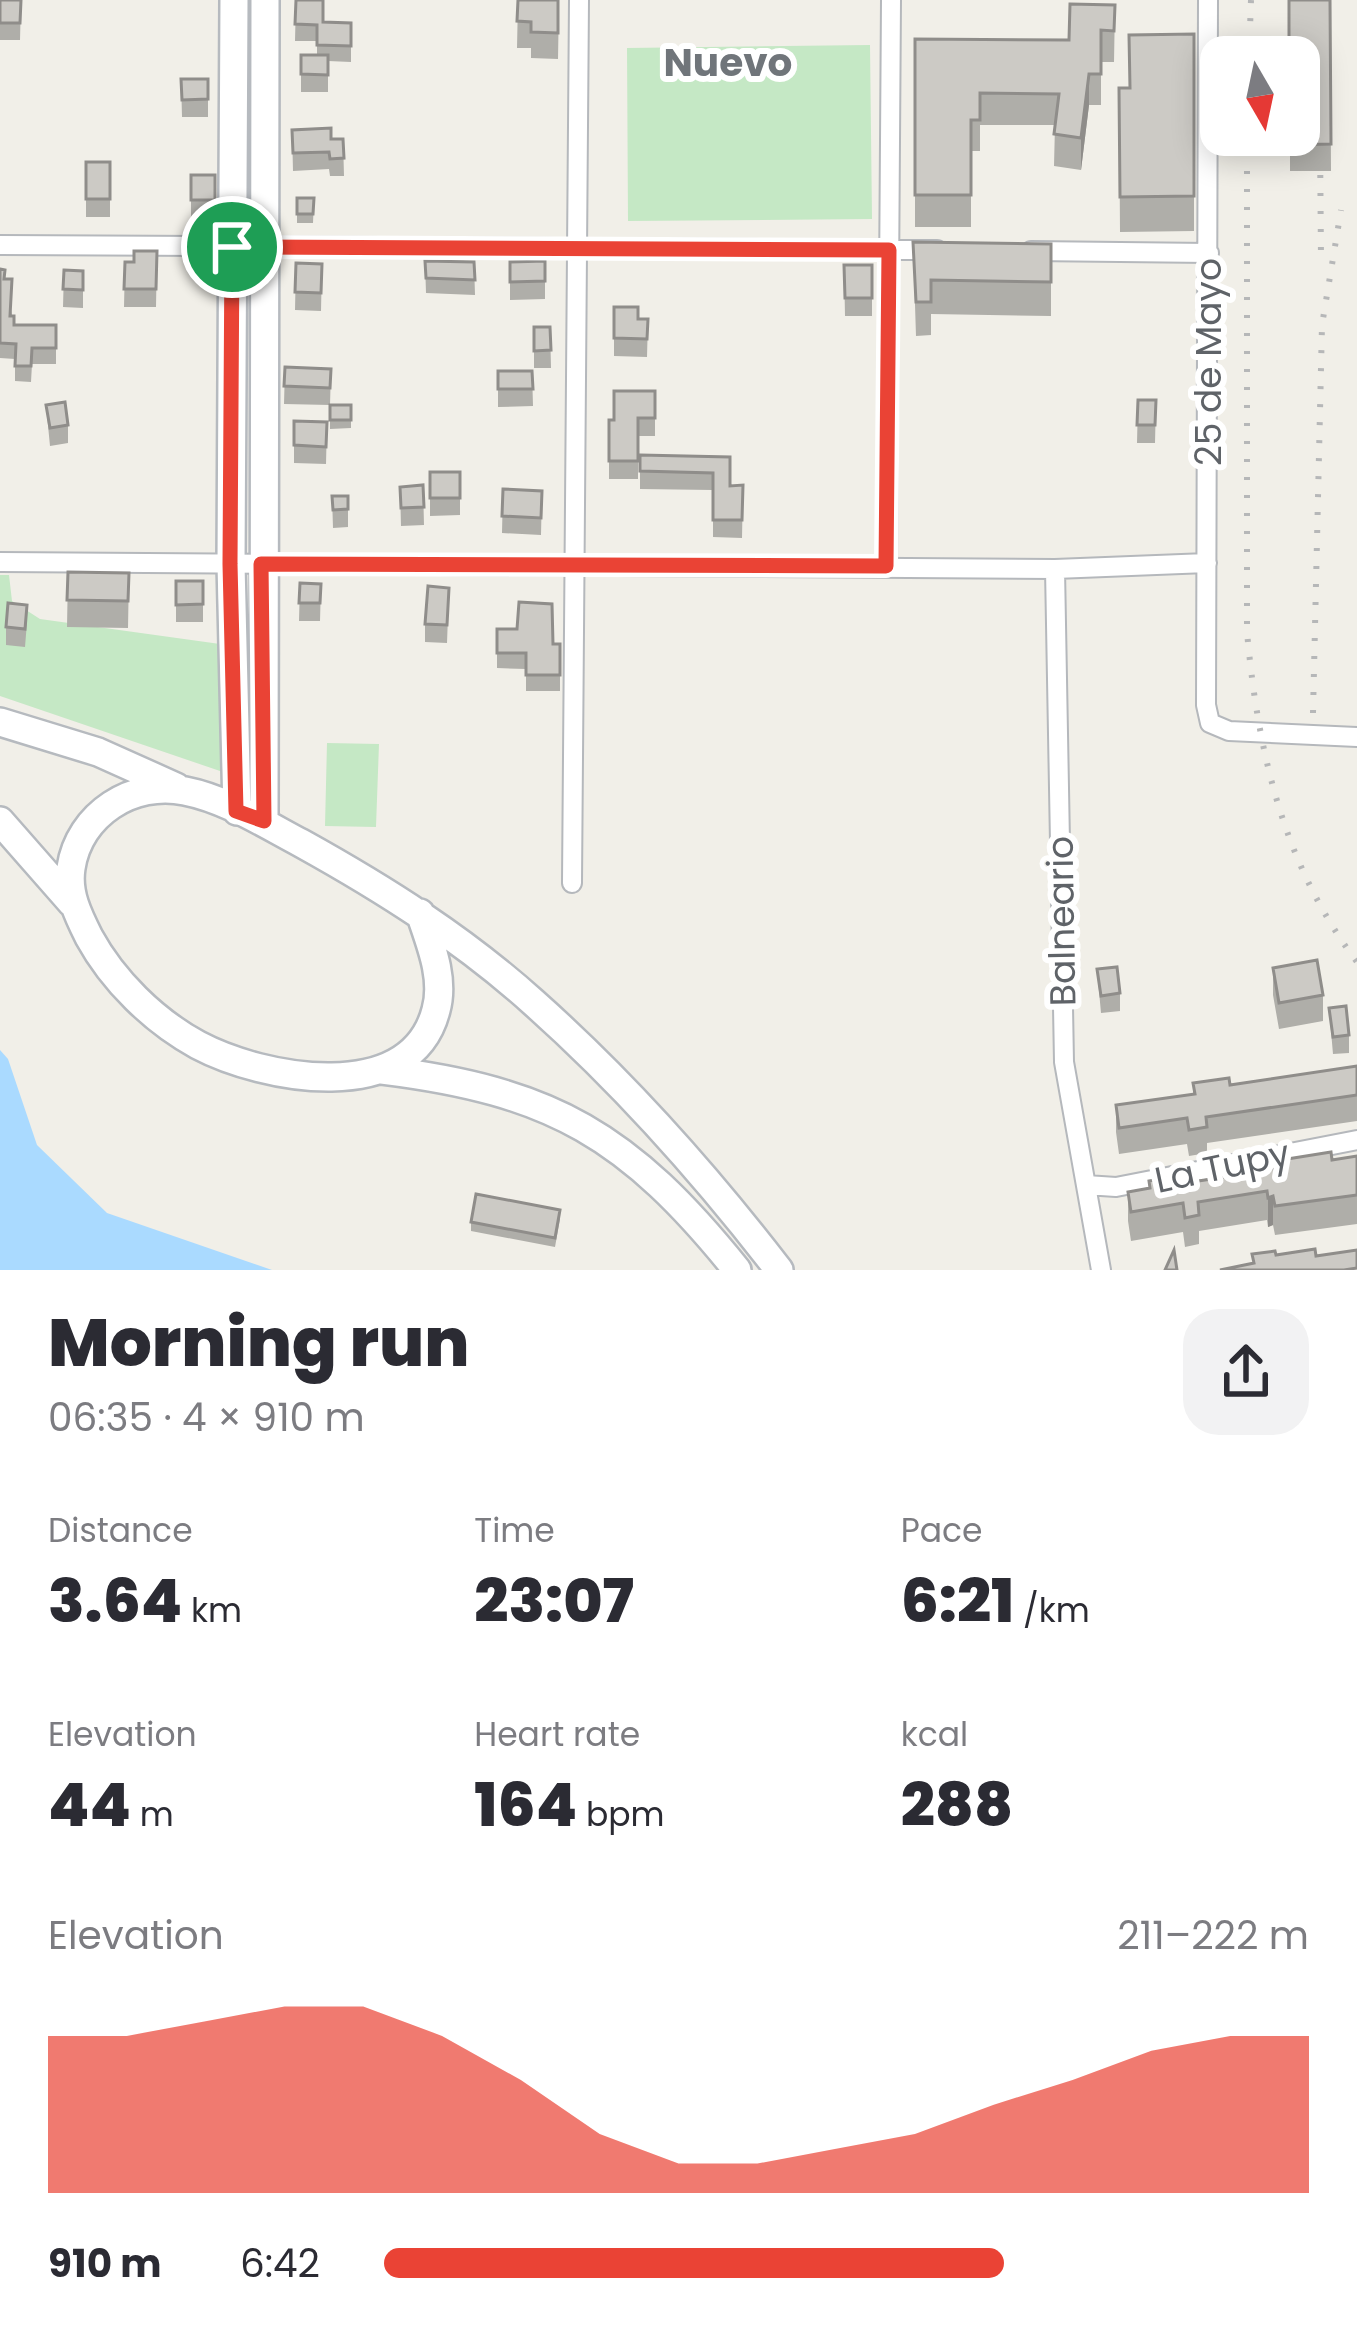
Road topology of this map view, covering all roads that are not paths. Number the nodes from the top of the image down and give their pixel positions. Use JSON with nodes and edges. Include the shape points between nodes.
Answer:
{"nodes":[{"id":1,"x":234,"y":0,"type":"edge"},
{"id":2,"x":265,"y":0,"type":"edge"},
{"id":3,"x":579,"y":0,"type":"edge"},
{"id":4,"x":891,"y":0,"type":"edge"},
{"id":5,"x":1208,"y":0,"type":"edge"},
{"id":6,"x":0,"y":245,"type":"edge"},
{"id":7,"x":232,"y":247,"type":"junction"},
{"id":8,"x":263,"y":248,"type":"junction"},
{"id":9,"x":578,"y":249,"type":"junction"},
{"id":10,"x":889,"y":250,"type":"junction"},
{"id":11,"x":958,"y":250,"type":"edge"},
{"id":12,"x":1004,"y":251,"type":"edge"},
{"id":13,"x":1209,"y":254,"type":"junction"},
{"id":14,"x":0,"y":562,"type":"edge"},
{"id":15,"x":1207,"y":563,"type":"junction"},
{"id":16,"x":230,"y":564,"type":"junction"},
{"id":17,"x":261,"y":564,"type":"junction"},
{"id":18,"x":575,"y":566,"type":"junction"},
{"id":19,"x":886,"y":566,"type":"junction"},
{"id":20,"x":1055,"y":569,"type":"junction"},
{"id":21,"x":0,"y":722,"type":"edge"},
{"id":22,"x":1357,"y":737,"type":"edge"},
{"id":23,"x":185,"y":791,"type":"junction"},
{"id":24,"x":236,"y":811,"type":"junction"},
{"id":25,"x":0,"y":821,"type":"edge"},
{"id":26,"x":264,"y":821,"type":"junction"},
{"id":27,"x":572,"y":883,"type":"dead end"},
{"id":28,"x":74,"y":905,"type":"junction"},
{"id":29,"x":420,"y":913,"type":"junction"},
{"id":30,"x":382,"y":1070,"type":"junction"},
{"id":31,"x":1357,"y":1141,"type":"edge"},
{"id":32,"x":1086,"y":1185,"type":"junction"},
{"id":33,"x":736,"y":1270,"type":"edge"},
{"id":34,"x":779,"y":1270,"type":"edge"},
{"id":35,"x":1101,"y":1270,"type":"edge"}],
"edges":[{"from":1,"to":7,"type":"main road"},
{"from":2,"to":8,"type":"main road"},
{"from":3,"to":9,"type":"street"},
{"from":4,"to":10,"type":"street"},
{"from":5,"to":13,"type":"street","name":"25 de Mayo"},
{"from":6,"to":7,"type":"street"},
{"from":7,"to":8,"type":"street"},
{"from":7,"to":16,"type":"main road"},
{"from":8,"to":9,"type":"street"},
{"from":8,"to":17,"type":"main road"},
{"from":9,"to":10,"type":"street"},
{"from":9,"to":18,"type":"street"},
{"from":10,"to":11,"type":"street"},
{"from":10,"to":19,"type":"street"},
{"from":12,"to":13,"type":"street"},
{"from":13,"to":15,"type":"street","name":"25 de Mayo"},
{"from":14,"to":16,"type":"street"},
{"from":15,"to":20,"type":"street"},
{"from":15,"to":22,"type":"street","name":"25 de Mayo","via":[[1210,723],[1260,735]]},
{"from":16,"to":17,"type":"street"},
{"from":16,"to":24,"type":"main road"},
{"from":17,"to":18,"type":"street"},
{"from":17,"to":26,"type":"main road"},
{"from":18,"to":19,"type":"street"},
{"from":18,"to":27,"type":"street"},
{"from":19,"to":20,"type":"street"},
{"from":20,"to":32,"type":"street","name":"Balneario","via":[[1064,1062]]},
{"from":21,"to":23,"type":"main road","via":[[98,752]]},
{"from":23,"to":24,"type":"main road"},
{"from":23,"to":28,"type":"main road","via":[[132,792],[97,817],[71,866]]},
{"from":24,"to":26,"type":"main road"},
{"from":25,"to":28,"type":"main road"},
{"from":26,"to":29,"type":"main road"},
{"from":28,"to":30,"type":"main road","via":[[134,996],[193,1042],[284,1074]]},
{"from":29,"to":30,"type":"main road","via":[[437,970],[436,1010],[410,1052]]},
{"from":29,"to":34,"type":"main road","via":[[613,1077]]},
{"from":30,"to":33,"type":"main road","via":[[487,1087],[583,1126],[674,1195]]},
{"from":31,"to":32,"type":"street","name":"La Tupy","via":[[1116,1187]]},
{"from":32,"to":35,"type":"street","name":"Balneario"}]}
